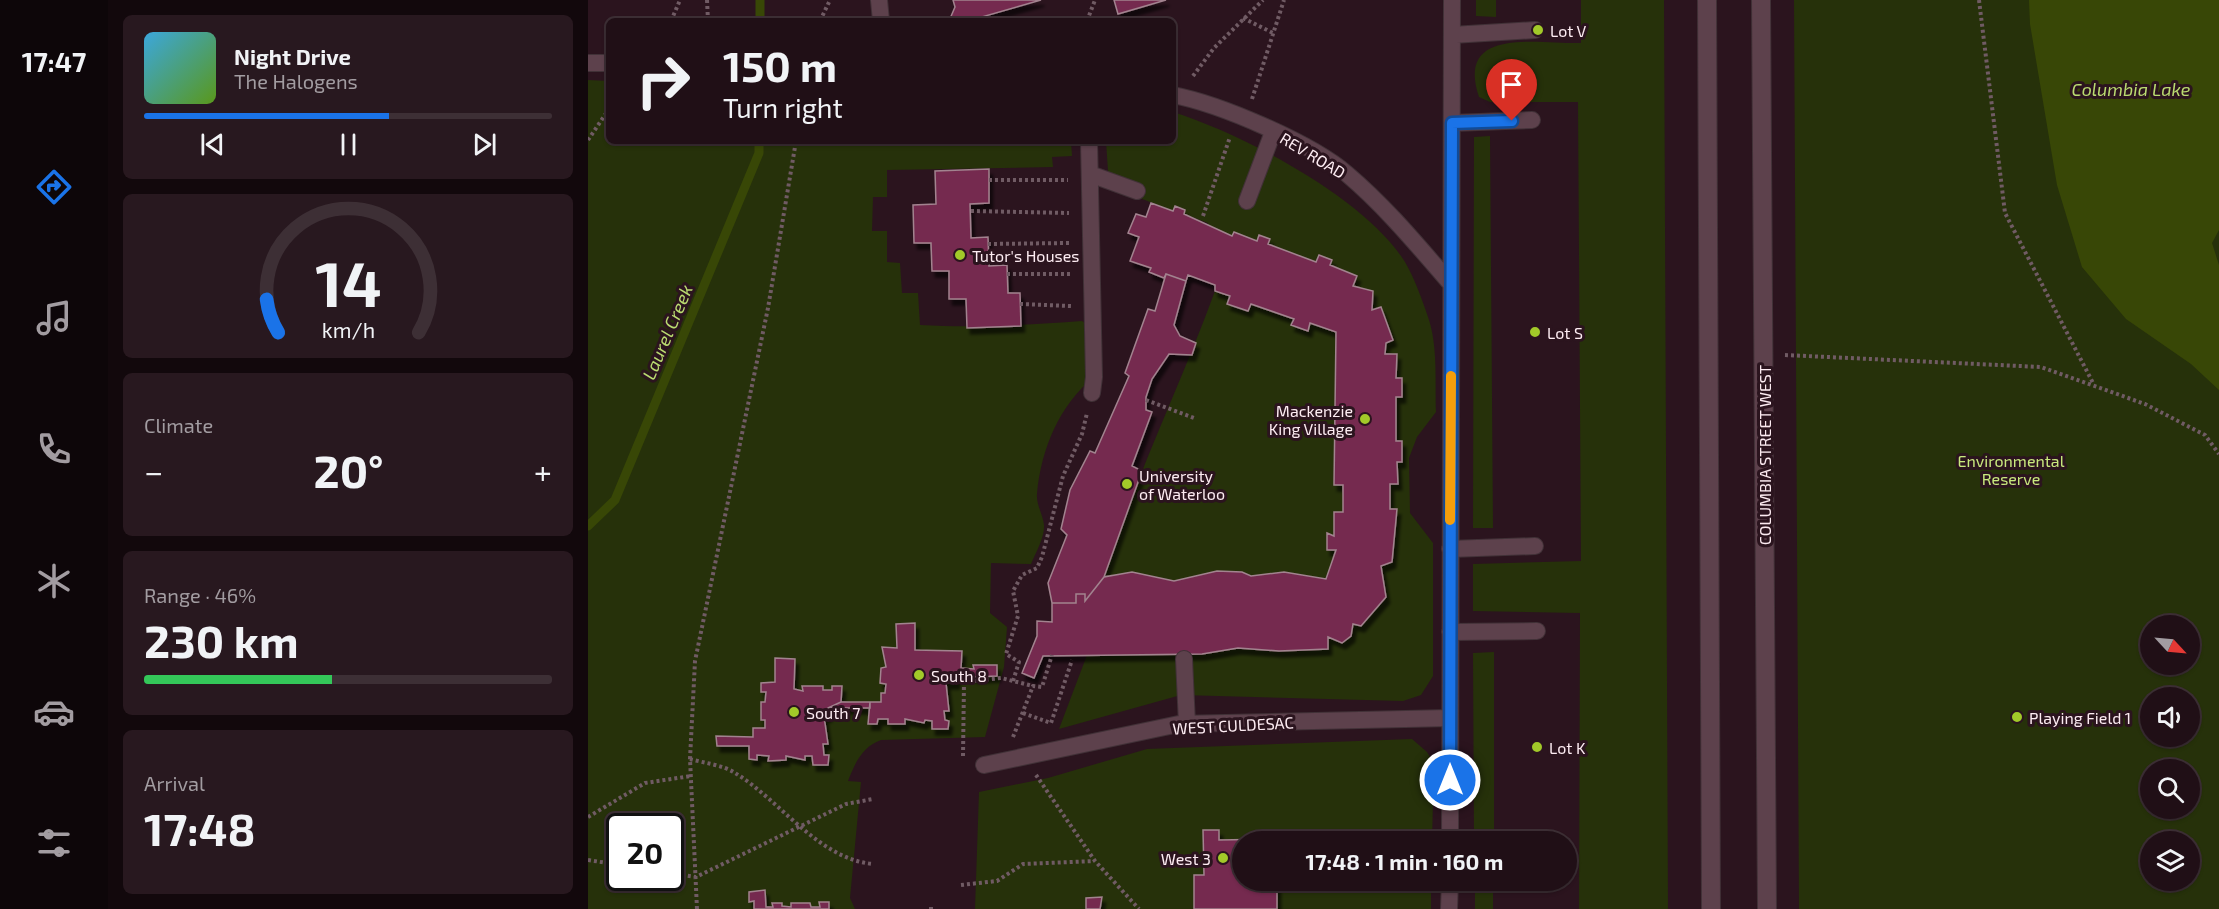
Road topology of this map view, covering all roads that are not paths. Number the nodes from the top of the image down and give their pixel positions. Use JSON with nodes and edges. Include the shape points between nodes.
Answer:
{"nodes":[{"id":1,"x":879,"y":0,"type":"edge"},
{"id":2,"x":1452,"y":0,"type":"edge"},
{"id":3,"x":1707,"y":0,"type":"edge"},
{"id":4,"x":1761,"y":0,"type":"edge"},
{"id":5,"x":881,"y":18,"type":"edge"},
{"id":6,"x":1535,"y":30,"type":"dead end"},
{"id":7,"x":1452,"y":35,"type":"junction"},
{"id":8,"x":588,"y":63,"type":"edge"},
{"id":9,"x":606,"y":63,"type":"edge"},
{"id":10,"x":1176,"y":96,"type":"edge"},
{"id":11,"x":1532,"y":120,"type":"dead end"},
{"id":12,"x":1452,"y":123,"type":"junction"},
{"id":13,"x":1273,"y":132,"type":"junction"},
{"id":14,"x":1089,"y":144,"type":"edge"},
{"id":15,"x":1090,"y":177,"type":"junction"},
{"id":16,"x":1137,"y":191,"type":"dead end"},
{"id":17,"x":1247,"y":201,"type":"dead end"},
{"id":18,"x":1451,"y":284,"type":"junction"},
{"id":19,"x":1092,"y":393,"type":"road end"},
{"id":20,"x":1535,"y":546,"type":"dead end"},
{"id":21,"x":1450,"y":549,"type":"junction"},
{"id":22,"x":1537,"y":631,"type":"dead end"},
{"id":23,"x":1450,"y":632,"type":"junction"},
{"id":24,"x":1184,"y":659,"type":"dead end"},
{"id":25,"x":1450,"y":718,"type":"junction"},
{"id":26,"x":1187,"y":724,"type":"junction"},
{"id":27,"x":984,"y":765,"type":"dead end"},
{"id":28,"x":1450,"y":831,"type":"edge"},
{"id":29,"x":1450,"y":891,"type":"edge"},
{"id":30,"x":1449,"y":909,"type":"edge"},
{"id":31,"x":1711,"y":909,"type":"edge"},
{"id":32,"x":1767,"y":909,"type":"edge"}],
"edges":[{"from":1,"to":5,"type":"lane"},
{"from":2,"to":7,"type":"lane"},
{"from":3,"to":31,"type":"main road"},
{"from":4,"to":32,"type":"main road","name":"COLUMBIA STREET WEST"},
{"from":6,"to":7,"type":"lane"},
{"from":7,"to":12,"type":"lane"},
{"from":8,"to":9,"type":"lane"},
{"from":10,"to":13,"type":"lane","name":"REV ROAD","via":[[1242,117]]},
{"from":11,"to":12,"type":"lane"},
{"from":12,"to":18,"type":"lane"},
{"from":13,"to":17,"type":"lane"},
{"from":13,"to":18,"type":"lane","name":"REV ROAD","via":[[1345,172],[1380,204]]},
{"from":14,"to":15,"type":"lane"},
{"from":15,"to":16,"type":"lane"},
{"from":15,"to":19,"type":"lane"},
{"from":18,"to":21,"type":"lane"},
{"from":20,"to":21,"type":"lane"},
{"from":21,"to":23,"type":"lane"},
{"from":22,"to":23,"type":"lane"},
{"from":23,"to":25,"type":"lane"},
{"from":24,"to":26,"type":"lane"},
{"from":25,"to":26,"type":"lane","name":"WEST CULDESAC"},
{"from":25,"to":28,"type":"lane"},
{"from":26,"to":27,"type":"lane","name":"WEST CULDESAC"},
{"from":29,"to":30,"type":"lane"}]}
